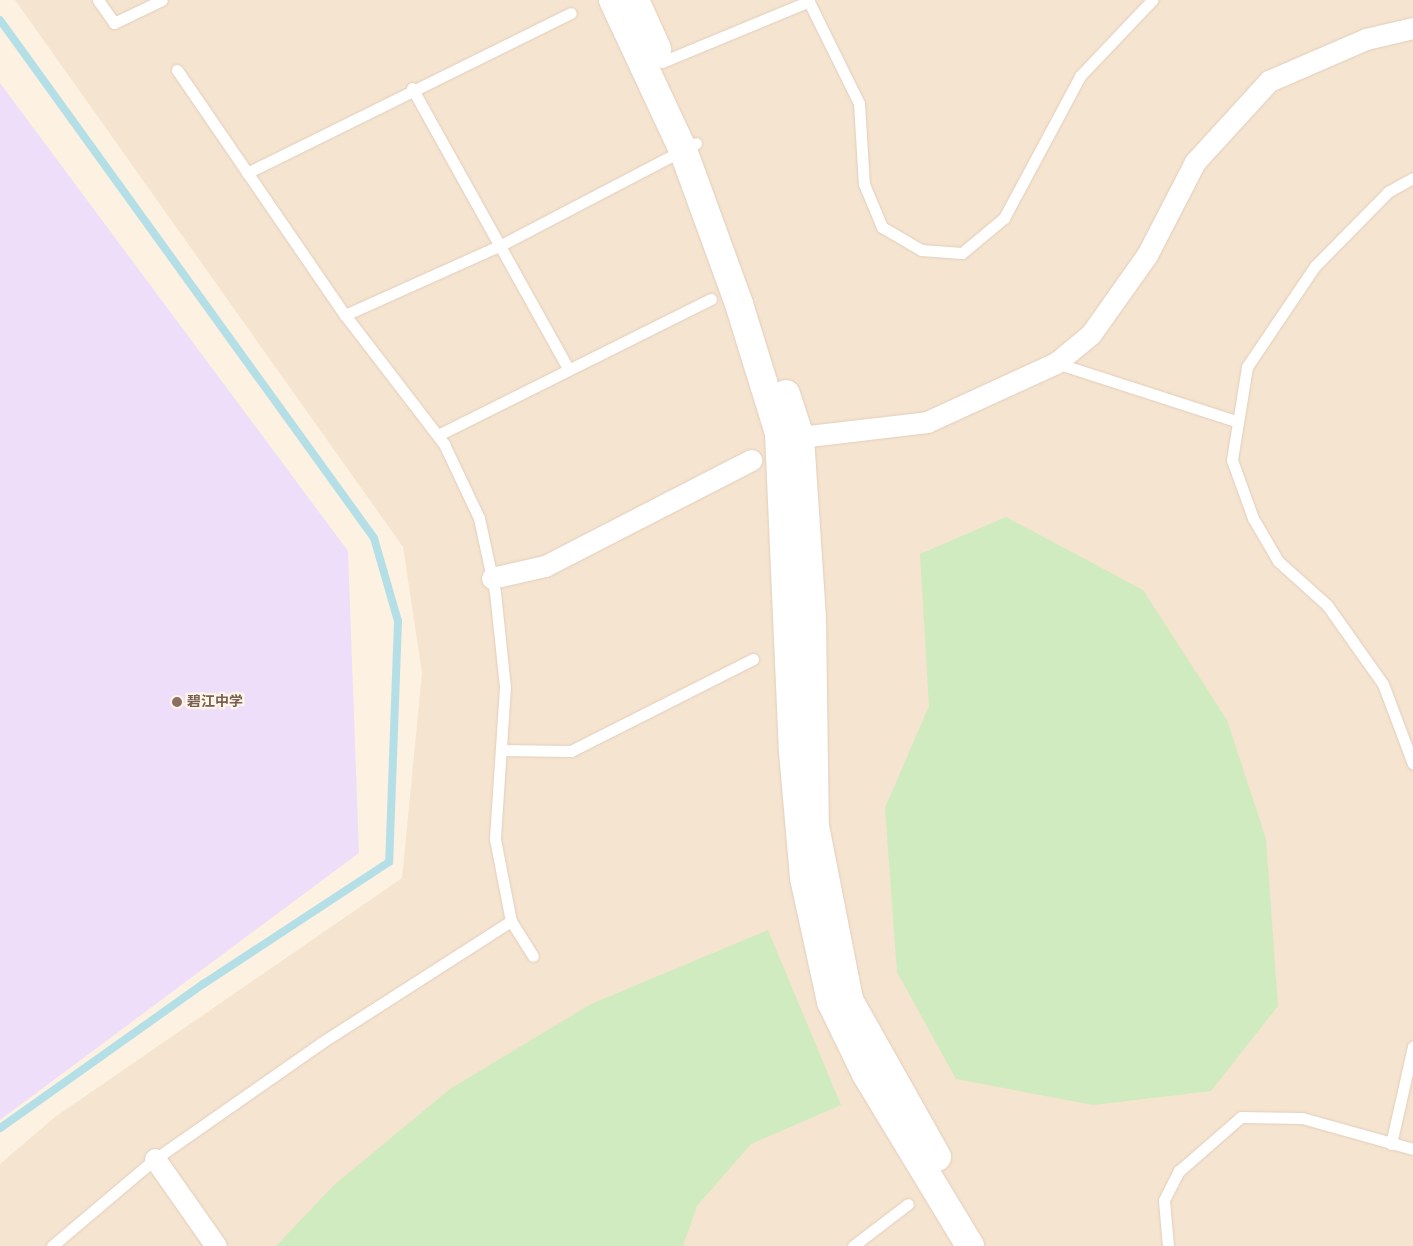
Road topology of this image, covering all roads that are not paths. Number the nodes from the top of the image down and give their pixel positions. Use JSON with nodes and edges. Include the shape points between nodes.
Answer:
{"nodes":[{"id":1,"x":98,"y":0,"type":"edge"},
{"id":2,"x":162,"y":0,"type":"edge"},
{"id":3,"x":613,"y":0,"type":"edge"},
{"id":4,"x":635,"y":0,"type":"edge"},
{"id":5,"x":809,"y":0,"type":"edge"},
{"id":6,"x":1152,"y":0,"type":"edge"},
{"id":7,"x":571,"y":13,"type":"dead end"},
{"id":8,"x":1413,"y":28,"type":"edge"},
{"id":9,"x":662,"y":62,"type":"junction"},
{"id":10,"x":177,"y":70,"type":"dead end"},
{"id":11,"x":412,"y":88,"type":"junction"},
{"id":12,"x":690,"y":146,"type":"junction"},
{"id":13,"x":247,"y":173,"type":"junction"},
{"id":14,"x":1413,"y":178,"type":"edge"},
{"id":15,"x":501,"y":245,"type":"junction"},
{"id":16,"x":711,"y":299,"type":"dead end"},
{"id":17,"x":345,"y":315,"type":"junction"},
{"id":18,"x":1056,"y":363,"type":"junction"},
{"id":19,"x":568,"y":368,"type":"junction"},
{"id":20,"x":1236,"y":421,"type":"junction"},
{"id":21,"x":438,"y":435,"type":"junction"},
{"id":22,"x":800,"y":438,"type":"junction"},
{"id":23,"x":751,"y":460,"type":"dead end"},
{"id":24,"x":492,"y":578,"type":"junction"},
{"id":25,"x":753,"y":659,"type":"dead end"},
{"id":26,"x":501,"y":750,"type":"junction"},
{"id":27,"x":1413,"y":764,"type":"edge"},
{"id":28,"x":511,"y":921,"type":"junction"},
{"id":29,"x":534,"y":956,"type":"dead end"},
{"id":30,"x":1413,"y":1046,"type":"edge"},
{"id":31,"x":1391,"y":1144,"type":"junction"},
{"id":32,"x":1413,"y":1149,"type":"edge"},
{"id":33,"x":155,"y":1159,"type":"junction"},
{"id":34,"x":908,"y":1204,"type":"dead end"},
{"id":35,"x":52,"y":1246,"type":"edge"},
{"id":36,"x":216,"y":1246,"type":"edge"},
{"id":37,"x":854,"y":1246,"type":"edge"},
{"id":38,"x":970,"y":1246,"type":"edge"},
{"id":39,"x":991,"y":1246,"type":"edge"},
{"id":40,"x":1168,"y":1246,"type":"edge"}],
"edges":[{"from":1,"to":2,"type":"lane","via":[[114,23]]},
{"from":3,"to":12,"type":"main road"},
{"from":4,"to":9,"type":"main road"},
{"from":5,"to":6,"type":"lane","via":[[859,103],[864,184],[882,227],[921,250],[962,253],[1004,218],[1080,76]]},
{"from":5,"to":9,"type":"lane"},
{"from":7,"to":11,"type":"lane"},
{"from":8,"to":18,"type":"street","via":[[1366,39],[1269,81],[1195,162],[1147,255],[1091,334]]},
{"from":9,"to":12,"type":"main road"},
{"from":10,"to":13,"type":"lane"},
{"from":11,"to":13,"type":"lane"},
{"from":11,"to":15,"type":"lane"},
{"from":12,"to":15,"type":"lane"},
{"from":12,"to":22,"type":"main road","via":[[751,285]]},
{"from":12,"to":38,"type":"main road","via":[[779,433],[792,752],[804,878],[831,1002],[866,1074]]},
{"from":13,"to":17,"type":"lane"},
{"from":14,"to":20,"type":"lane","via":[[1388,192],[1315,266],[1247,367]]},
{"from":15,"to":17,"type":"lane"},
{"from":15,"to":19,"type":"lane"},
{"from":16,"to":19,"type":"lane"},
{"from":17,"to":21,"type":"lane"},
{"from":18,"to":20,"type":"lane"},
{"from":18,"to":22,"type":"street","via":[[927,422]]},
{"from":19,"to":21,"type":"lane"},
{"from":20,"to":27,"type":"lane","via":[[1232,460],[1253,518],[1278,561],[1327,605],[1383,684]]},
{"from":21,"to":24,"type":"lane","via":[[479,518]]},
{"from":22,"to":39,"type":"main road","via":[[812,620],[816,826],[849,1000]]},
{"from":23,"to":24,"type":"street","via":[[545,566]]},
{"from":24,"to":26,"type":"lane","via":[[505,687]]},
{"from":25,"to":26,"type":"lane","via":[[571,751]]},
{"from":26,"to":28,"type":"lane","via":[[495,839]]},
{"from":28,"to":29,"type":"lane"},
{"from":28,"to":33,"type":"lane","via":[[322,1043]]},
{"from":30,"to":31,"type":"lane"},
{"from":31,"to":32,"type":"lane"},
{"from":31,"to":40,"type":"lane","via":[[1302,1118],[1241,1117],[1178,1171],[1164,1200]]},
{"from":33,"to":35,"type":"lane"},
{"from":33,"to":36,"type":"street"},
{"from":34,"to":37,"type":"lane"}]}
